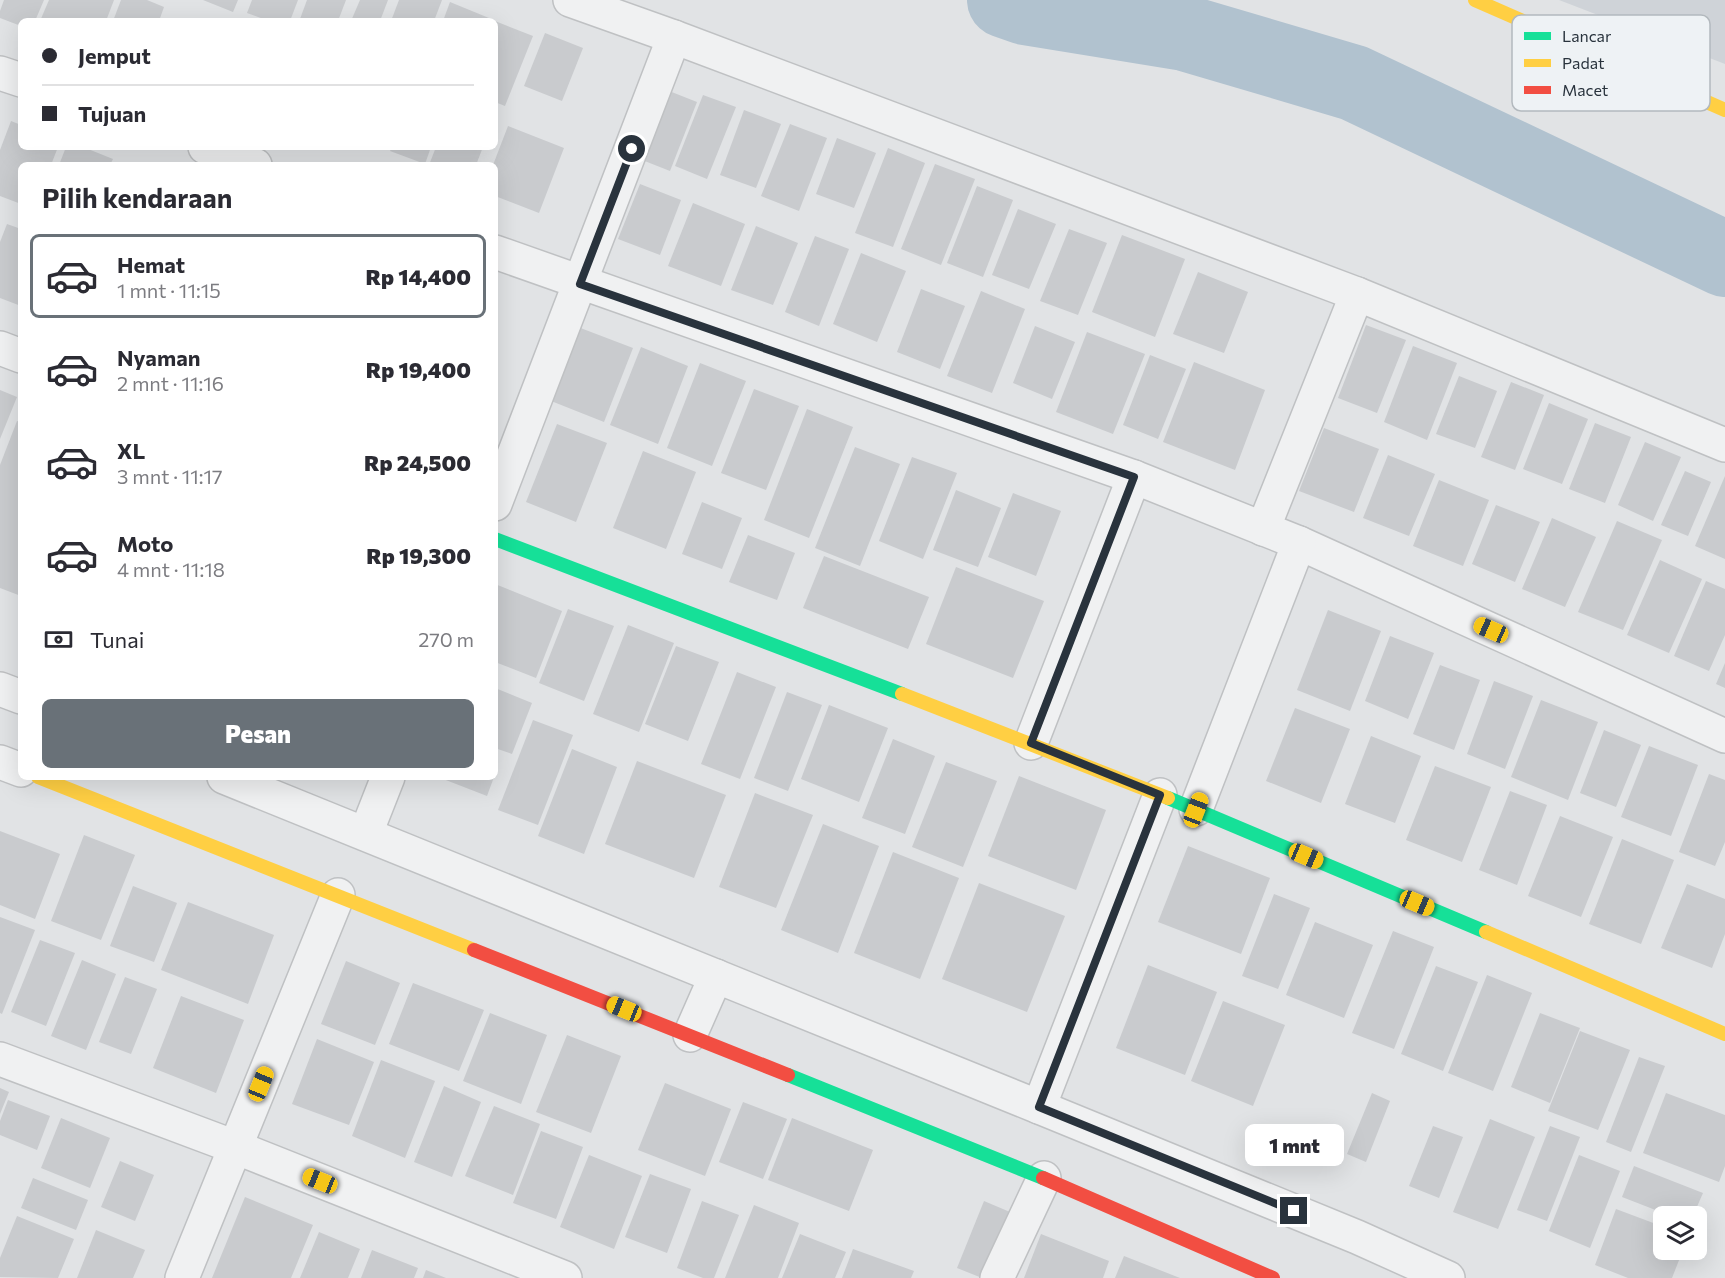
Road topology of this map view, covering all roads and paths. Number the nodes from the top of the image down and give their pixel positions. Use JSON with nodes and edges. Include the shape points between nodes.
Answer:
{"nodes":[{"id":1,"x":570,"y":0,"type":"edge"},
{"id":2,"x":1475,"y":0,"type":"edge"},
{"id":3,"x":1512,"y":16,"type":"edge"},
{"id":4,"x":674,"y":37,"type":"junction"},
{"id":5,"x":0,"y":72,"type":"edge"},
{"id":6,"x":18,"y":79,"type":"edge"},
{"id":7,"x":1710,"y":103,"type":"edge"},
{"id":8,"x":1725,"y":110,"type":"edge"},
{"id":9,"x":213,"y":150,"type":"edge"},
{"id":10,"x":247,"y":162,"type":"edge"},
{"id":11,"x":498,"y":253,"type":"edge"},
{"id":12,"x":580,"y":284,"type":"junction"},
{"id":13,"x":1357,"y":294,"type":"junction"},
{"id":14,"x":0,"y":348,"type":"edge"},
{"id":15,"x":18,"y":355,"type":"edge"},
{"id":16,"x":1725,"y":445,"type":"edge"},
{"id":17,"x":1134,"y":477,"type":"junction"},
{"id":18,"x":498,"y":496,"type":"edge"},
{"id":19,"x":1263,"y":529,"type":"junction"},
{"id":20,"x":498,"y":540,"type":"edge"},
{"id":21,"x":1299,"y":543,"type":"junction"},
{"id":22,"x":0,"y":688,"type":"edge"},
{"id":23,"x":18,"y":696,"type":"edge"},
{"id":24,"x":1725,"y":736,"type":"edge"},
{"id":25,"x":1031,"y":743,"type":"junction"},
{"id":26,"x":0,"y":762,"type":"edge"},
{"id":27,"x":18,"y":769,"type":"edge"},
{"id":28,"x":46,"y":780,"type":"edge"},
{"id":29,"x":231,"y":780,"type":"edge"},
{"id":30,"x":387,"y":780,"type":"edge"},
{"id":31,"x":1160,"y":795,"type":"junction"},
{"id":32,"x":1196,"y":810,"type":"junction"},
{"id":33,"x":366,"y":834,"type":"junction"},
{"id":34,"x":338,"y":895,"type":"junction"},
{"id":35,"x":716,"y":976,"type":"junction"},
{"id":36,"x":1725,"y":1034,"type":"edge"},
{"id":37,"x":690,"y":1035,"type":"junction"},
{"id":38,"x":0,"y":1059,"type":"edge"},
{"id":39,"x":1039,"y":1107,"type":"junction"},
{"id":40,"x":235,"y":1147,"type":"junction"},
{"id":41,"x":1044,"y":1178,"type":"junction"},
{"id":42,"x":182,"y":1278,"type":"edge"},
{"id":43,"x":565,"y":1278,"type":"edge"},
{"id":44,"x":997,"y":1278,"type":"edge"},
{"id":45,"x":1273,"y":1278,"type":"edge"},
{"id":46,"x":1448,"y":1278,"type":"edge"}],
"edges":[{"from":1,"to":4,"type":"street"},
{"from":2,"to":3,"type":"street"},
{"from":4,"to":12,"type":"street"},
{"from":4,"to":13,"type":"street"},
{"from":5,"to":6,"type":"street"},
{"from":7,"to":8,"type":"street"},
{"from":9,"to":10,"type":"street"},
{"from":11,"to":12,"type":"street"},
{"from":12,"to":17,"type":"street"},
{"from":12,"to":18,"type":"street"},
{"from":13,"to":16,"type":"street"},
{"from":13,"to":19,"type":"street"},
{"from":14,"to":15,"type":"street"},
{"from":17,"to":19,"type":"street"},
{"from":17,"to":25,"type":"street"},
{"from":19,"to":21,"type":"street"},
{"from":20,"to":25,"type":"street"},
{"from":21,"to":24,"type":"street"},
{"from":21,"to":32,"type":"street"},
{"from":22,"to":23,"type":"street"},
{"from":25,"to":31,"type":"street"},
{"from":26,"to":27,"type":"street"},
{"from":28,"to":34,"type":"street"},
{"from":29,"to":33,"type":"street"},
{"from":30,"to":33,"type":"street"},
{"from":31,"to":32,"type":"street"},
{"from":31,"to":39,"type":"street"},
{"from":32,"to":36,"type":"street"},
{"from":33,"to":35,"type":"street"},
{"from":34,"to":37,"type":"street"},
{"from":34,"to":40,"type":"street"},
{"from":35,"to":37,"type":"street"},
{"from":35,"to":39,"type":"street"},
{"from":37,"to":41,"type":"street"},
{"from":38,"to":40,"type":"street"},
{"from":39,"to":46,"type":"street"},
{"from":40,"to":42,"type":"street"},
{"from":40,"to":43,"type":"street"},
{"from":41,"to":44,"type":"street"},
{"from":41,"to":45,"type":"street"}]}
